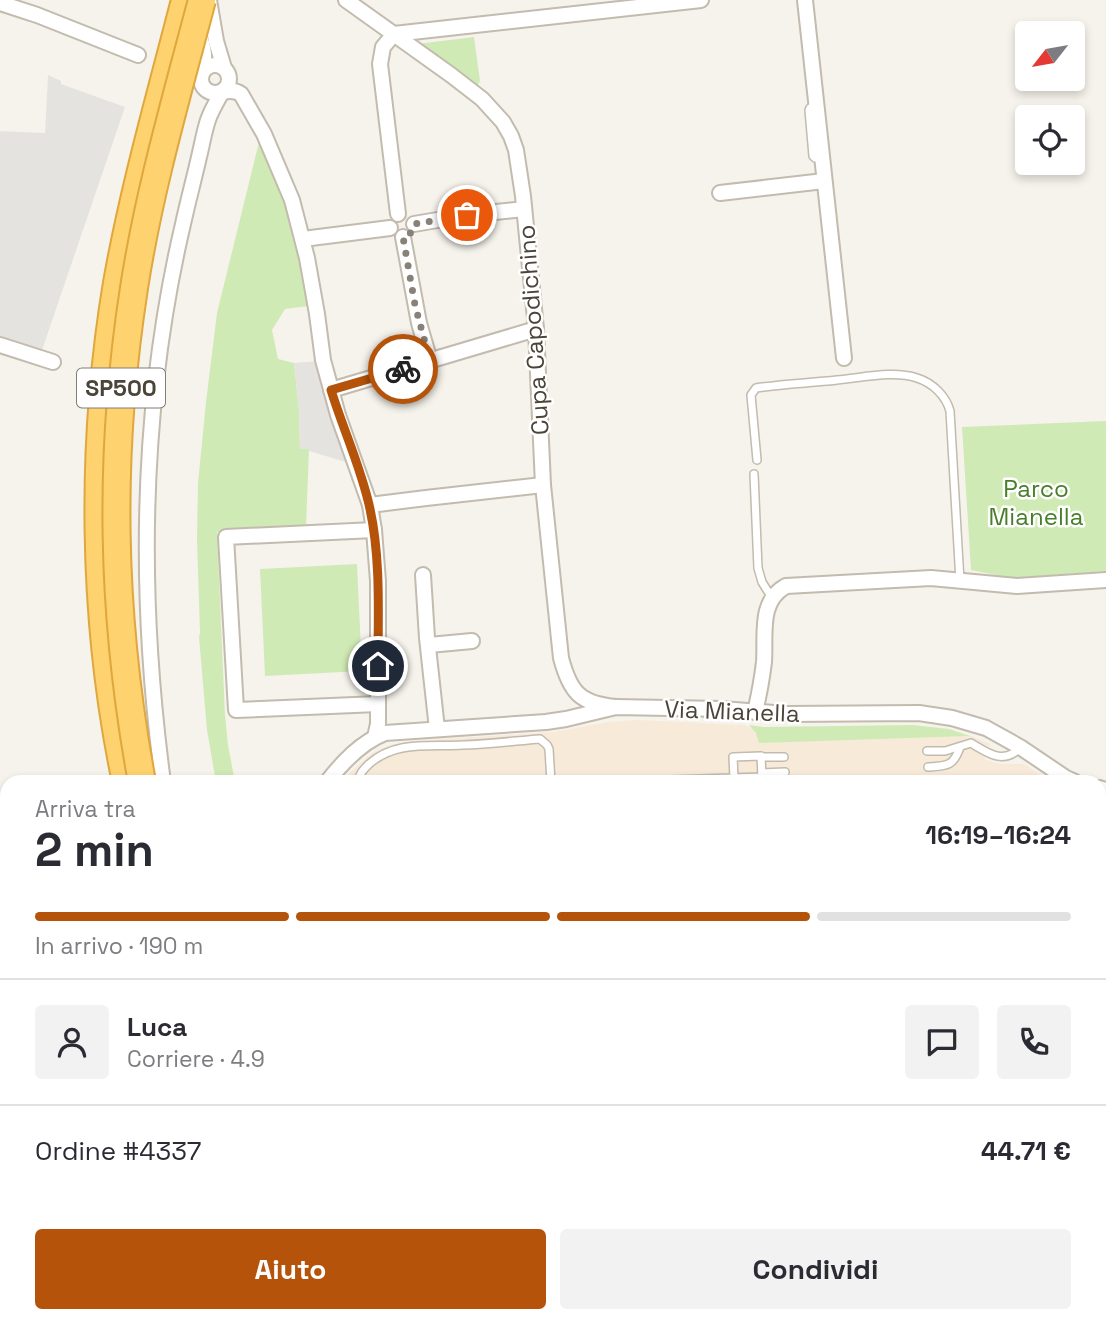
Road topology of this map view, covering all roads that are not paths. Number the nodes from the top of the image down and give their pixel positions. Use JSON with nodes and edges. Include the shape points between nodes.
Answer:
{"nodes":[{"id":1,"x":186,"y":0,"type":"edge"},
{"id":2,"x":202,"y":0,"type":"edge"},
{"id":3,"x":209,"y":0,"type":"edge"},
{"id":4,"x":346,"y":0,"type":"edge"},
{"id":5,"x":701,"y":0,"type":"edge"},
{"id":6,"x":805,"y":0,"type":"edge"},
{"id":7,"x":0,"y":3,"type":"edge"},
{"id":8,"x":394,"y":34,"type":"junction"},
{"id":9,"x":138,"y":55,"type":"dead end"},
{"id":10,"x":224,"y":68,"type":"junction"},
{"id":11,"x":203,"y":71,"type":"junction"},
{"id":12,"x":205,"y":89,"type":"junction"},
{"id":13,"x":222,"y":92,"type":"junction"},
{"id":14,"x":208,"y":119,"type":"junction"},
{"id":15,"x":824,"y":181,"type":"junction"},
{"id":16,"x":720,"y":193,"type":"dead end"},
{"id":17,"x":524,"y":209,"type":"junction"},
{"id":18,"x":398,"y":214,"type":"junction"},
{"id":19,"x":414,"y":224,"type":"junction"},
{"id":20,"x":390,"y":228,"type":"junction"},
{"id":21,"x":403,"y":237,"type":"junction"},
{"id":22,"x":303,"y":239,"type":"junction"},
{"id":23,"x":536,"y":329,"type":"junction"},
{"id":24,"x":0,"y":345,"type":"edge"},
{"id":25,"x":844,"y":358,"type":"dead end"},
{"id":26,"x":430,"y":361,"type":"junction"},
{"id":27,"x":53,"y":362,"type":"dead end"},
{"id":28,"x":331,"y":390,"type":"junction"},
{"id":29,"x":757,"y":460,"type":"dead end"},
{"id":30,"x":754,"y":474,"type":"dead end"},
{"id":31,"x":543,"y":485,"type":"junction"},
{"id":32,"x":370,"y":505,"type":"junction"},
{"id":33,"x":374,"y":530,"type":"junction"},
{"id":34,"x":423,"y":575,"type":"dead end"},
{"id":35,"x":1106,"y":580,"type":"edge"},
{"id":36,"x":960,"y":581,"type":"junction"},
{"id":37,"x":772,"y":598,"type":"junction"},
{"id":38,"x":472,"y":641,"type":"dead end"},
{"id":39,"x":429,"y":645,"type":"junction"},
{"id":40,"x":378,"y":704,"type":"junction"},
{"id":41,"x":616,"y":707,"type":"junction"},
{"id":42,"x":755,"y":712,"type":"junction"},
{"id":43,"x":437,"y":729,"type":"junction"},
{"id":44,"x":375,"y":737,"type":"junction"},
{"id":45,"x":960,"y":747,"type":"junction"},
{"id":46,"x":1020,"y":747,"type":"junction"},
{"id":47,"x":927,"y":751,"type":"dead end"},
{"id":48,"x":761,"y":757,"type":"junction"},
{"id":49,"x":784,"y":757,"type":"dead end"},
{"id":50,"x":928,"y":767,"type":"dead end"},
{"id":51,"x":785,"y":772,"type":"dead end"},
{"id":52,"x":762,"y":773,"type":"joint"},
{"id":53,"x":125,"y":775,"type":"edge"},
{"id":54,"x":141,"y":775,"type":"edge"},
{"id":55,"x":162,"y":775,"type":"edge"},
{"id":56,"x":333,"y":775,"type":"edge"},
{"id":57,"x":359,"y":775,"type":"edge"},
{"id":58,"x":551,"y":775,"type":"edge"},
{"id":59,"x":734,"y":775,"type":"edge"},
{"id":60,"x":1062,"y":775,"type":"edge"},
{"id":61,"x":1106,"y":805,"type":"edge"},
{"id":62,"x":1106,"y":824,"type":"edge"}],
"edges":[{"from":1,"to":11,"type":"street","via":[[203,45]]},
{"from":1,"to":53,"type":"highway","number":"SP500","via":[[129,224],[117,283],[104,402],[101,582],[112,700]]},
{"from":2,"to":54,"type":"highway","number":"SP500","bridge":true,"via":[[145,228],[119,403],[117,581]]},
{"from":3,"to":10,"type":"street"},
{"from":4,"to":8,"type":"street","name":"Cupa Capodichino"},
{"from":5,"to":8,"type":"street"},
{"from":6,"to":15,"type":"street"},
{"from":7,"to":9,"type":"street"},
{"from":8,"to":17,"type":"street","name":"Cupa Capodichino","via":[[482,99],[503,122],[516,150]]},
{"from":8,"to":18,"type":"street","via":[[383,47],[380,64]]},
{"from":10,"to":11,"type":"street","via":[[211,65]]},
{"from":10,"to":13,"type":"street","via":[[230,80]]},
{"from":11,"to":12,"type":"street"},
{"from":12,"to":13,"type":"street"},
{"from":12,"to":14,"type":"street"},
{"from":13,"to":14,"type":"street"},
{"from":13,"to":22,"type":"street","via":[[241,94],[257,121],[292,200]]},
{"from":14,"to":55,"type":"street","via":[[176,252],[150,452],[147,613]]},
{"from":15,"to":16,"type":"street"},
{"from":15,"to":25,"type":"street"},
{"from":17,"to":19,"type":"street"},
{"from":17,"to":23,"type":"street","name":"Cupa Capodichino"},
{"from":18,"to":19,"type":"street","via":[[408,215]]},
{"from":18,"to":20,"type":"street"},
{"from":19,"to":21,"type":"street"},
{"from":20,"to":21,"type":"street"},
{"from":20,"to":22,"type":"street"},
{"from":21,"to":26,"type":"street"},
{"from":22,"to":28,"type":"street"},
{"from":23,"to":26,"type":"street"},
{"from":23,"to":31,"type":"street","name":"Cupa Capodichino"},
{"from":24,"to":27,"type":"street"},
{"from":26,"to":28,"type":"street"},
{"from":28,"to":32,"type":"street"},
{"from":29,"to":36,"type":"lane","via":[[751,394],[756,388],[893,375],[929,383],[950,411]]},
{"from":30,"to":37,"type":"lane","via":[[758,568]]},
{"from":31,"to":32,"type":"street"},
{"from":31,"to":41,"type":"street","name":"Cupa Capodichino","via":[[565,671],[587,701]]},
{"from":32,"to":33,"type":"street"},
{"from":33,"to":40,"type":"street"},
{"from":33,"to":40,"type":"street","via":[[226,537],[236,710]]},
{"from":34,"to":39,"type":"street"},
{"from":35,"to":36,"type":"street","via":[[1017,586]]},
{"from":36,"to":37,"type":"street","via":[[931,578],[792,585]]},
{"from":37,"to":42,"type":"street"},
{"from":38,"to":39,"type":"street"},
{"from":39,"to":43,"type":"street"},
{"from":40,"to":44,"type":"street"},
{"from":41,"to":42,"type":"street","name":"Via Mianella"},
{"from":41,"to":43,"type":"street","name":"Via Mianella","via":[[546,722]]},
{"from":42,"to":46,"type":"street","name":"Via Mianella","via":[[936,715],[986,728]]},
{"from":43,"to":44,"type":"street","name":"Via Mianella"},
{"from":44,"to":56,"type":"street"},
{"from":45,"to":46,"type":"lane","via":[[971,743],[1004,757]]},
{"from":45,"to":47,"type":"lane"},
{"from":45,"to":50,"type":"lane","via":[[953,762]]},
{"from":46,"to":60,"type":"street","name":"Via Mianella"},
{"from":48,"to":49,"type":"lane"},
{"from":48,"to":52,"type":"lane"},
{"from":48,"to":59,"type":"lane","via":[[733,757]]},
{"from":51,"to":52,"type":"lane"},
{"from":57,"to":58,"type":"lane","via":[[396,748],[540,739],[550,750]]},
{"from":61,"to":62,"type":"lane"}]}
